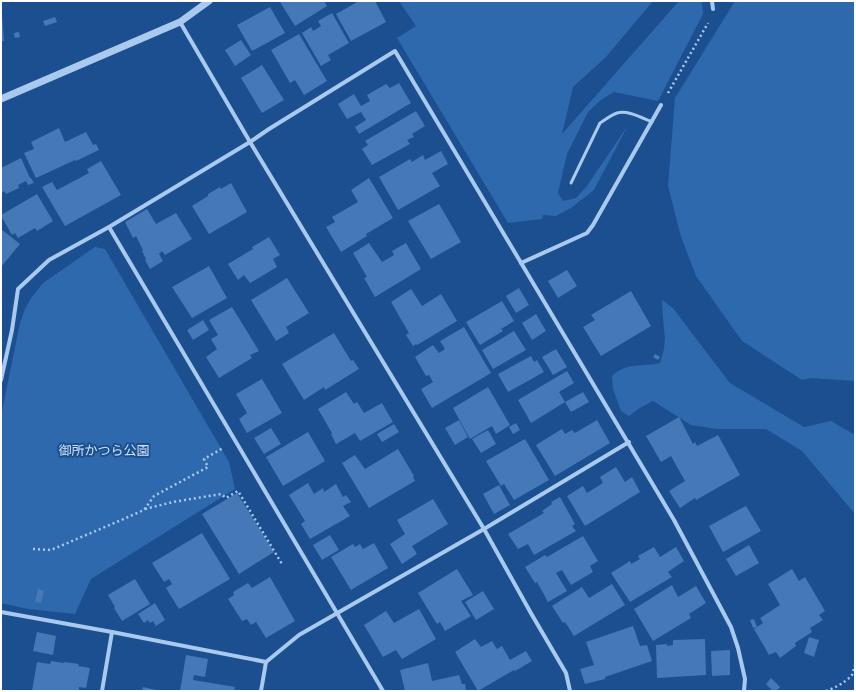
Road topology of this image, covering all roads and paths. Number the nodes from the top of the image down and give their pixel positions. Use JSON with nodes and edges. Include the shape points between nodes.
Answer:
{"nodes":[{"id":1,"x":210,"y":1,"type":"edge"},
{"id":2,"x":712,"y":1,"type":"edge"},
{"id":3,"x":713,"y":9,"type":"joint"},
{"id":4,"x":180,"y":22,"type":"junction"},
{"id":5,"x":1,"y":99,"type":"edge"},
{"id":6,"x":661,"y":105,"type":"joint"},
{"id":7,"x":652,"y":122,"type":"junction"},
{"id":8,"x":250,"y":142,"type":"junction"},
{"id":9,"x":571,"y":183,"type":"dead end"},
{"id":10,"x":109,"y":227,"type":"junction"},
{"id":11,"x":522,"y":263,"type":"junction"},
{"id":12,"x":1,"y":380,"type":"edge"},
{"id":13,"x":235,"y":441,"type":"junction"},
{"id":14,"x":629,"y":442,"type":"junction"},
{"id":15,"x":144,"y":510,"type":"junction"},
{"id":16,"x":484,"y":529,"type":"junction"},
{"id":17,"x":33,"y":549,"type":"dead end"},
{"id":18,"x":282,"y":564,"type":"dead end"},
{"id":19,"x":1,"y":612,"type":"edge"},
{"id":20,"x":337,"y":614,"type":"junction"},
{"id":21,"x":112,"y":632,"type":"junction"},
{"id":22,"x":266,"y":662,"type":"junction"},
{"id":23,"x":855,"y":665,"type":"edge"},
{"id":24,"x":102,"y":691,"type":"edge"},
{"id":25,"x":261,"y":691,"type":"edge"},
{"id":26,"x":383,"y":691,"type":"edge"},
{"id":27,"x":570,"y":691,"type":"edge"},
{"id":28,"x":744,"y":691,"type":"edge"},
{"id":29,"x":826,"y":691,"type":"edge"}],
"edges":[{"from":1,"to":4,"type":"street"},
{"from":2,"to":3,"type":"street"},
{"from":3,"to":6,"type":"path","via":[[708,23]]},
{"from":4,"to":5,"type":"street"},
{"from":4,"to":8,"type":"street"},
{"from":6,"to":7,"type":"street"},
{"from":7,"to":9,"type":"lane","via":[[618,112],[600,123]]},
{"from":7,"to":11,"type":"street","via":[[587,233]]},
{"from":8,"to":10,"type":"street"},
{"from":8,"to":11,"type":"street","via":[[394,51]]},
{"from":8,"to":16,"type":"street"},
{"from":10,"to":12,"type":"street","via":[[49,260],[18,289]]},
{"from":10,"to":13,"type":"street"},
{"from":11,"to":14,"type":"street"},
{"from":13,"to":15,"type":"path","via":[[204,459],[208,467],[154,496]]},
{"from":13,"to":20,"type":"street"},
{"from":14,"to":16,"type":"street"},
{"from":14,"to":28,"type":"street","via":[[674,520],[730,627],[745,679]]},
{"from":15,"to":17,"type":"path","via":[[51,550]]},
{"from":15,"to":18,"type":"path","via":[[221,494],[226,498],[238,491]]},
{"from":16,"to":20,"type":"street"},
{"from":16,"to":27,"type":"street","via":[[566,673]]},
{"from":19,"to":21,"type":"street"},
{"from":20,"to":22,"type":"street","via":[[299,635]]},
{"from":20,"to":26,"type":"street"},
{"from":21,"to":22,"type":"street"},
{"from":21,"to":24,"type":"street"},
{"from":22,"to":25,"type":"street"},
{"from":23,"to":29,"type":"path","via":[[848,679]]}]}
